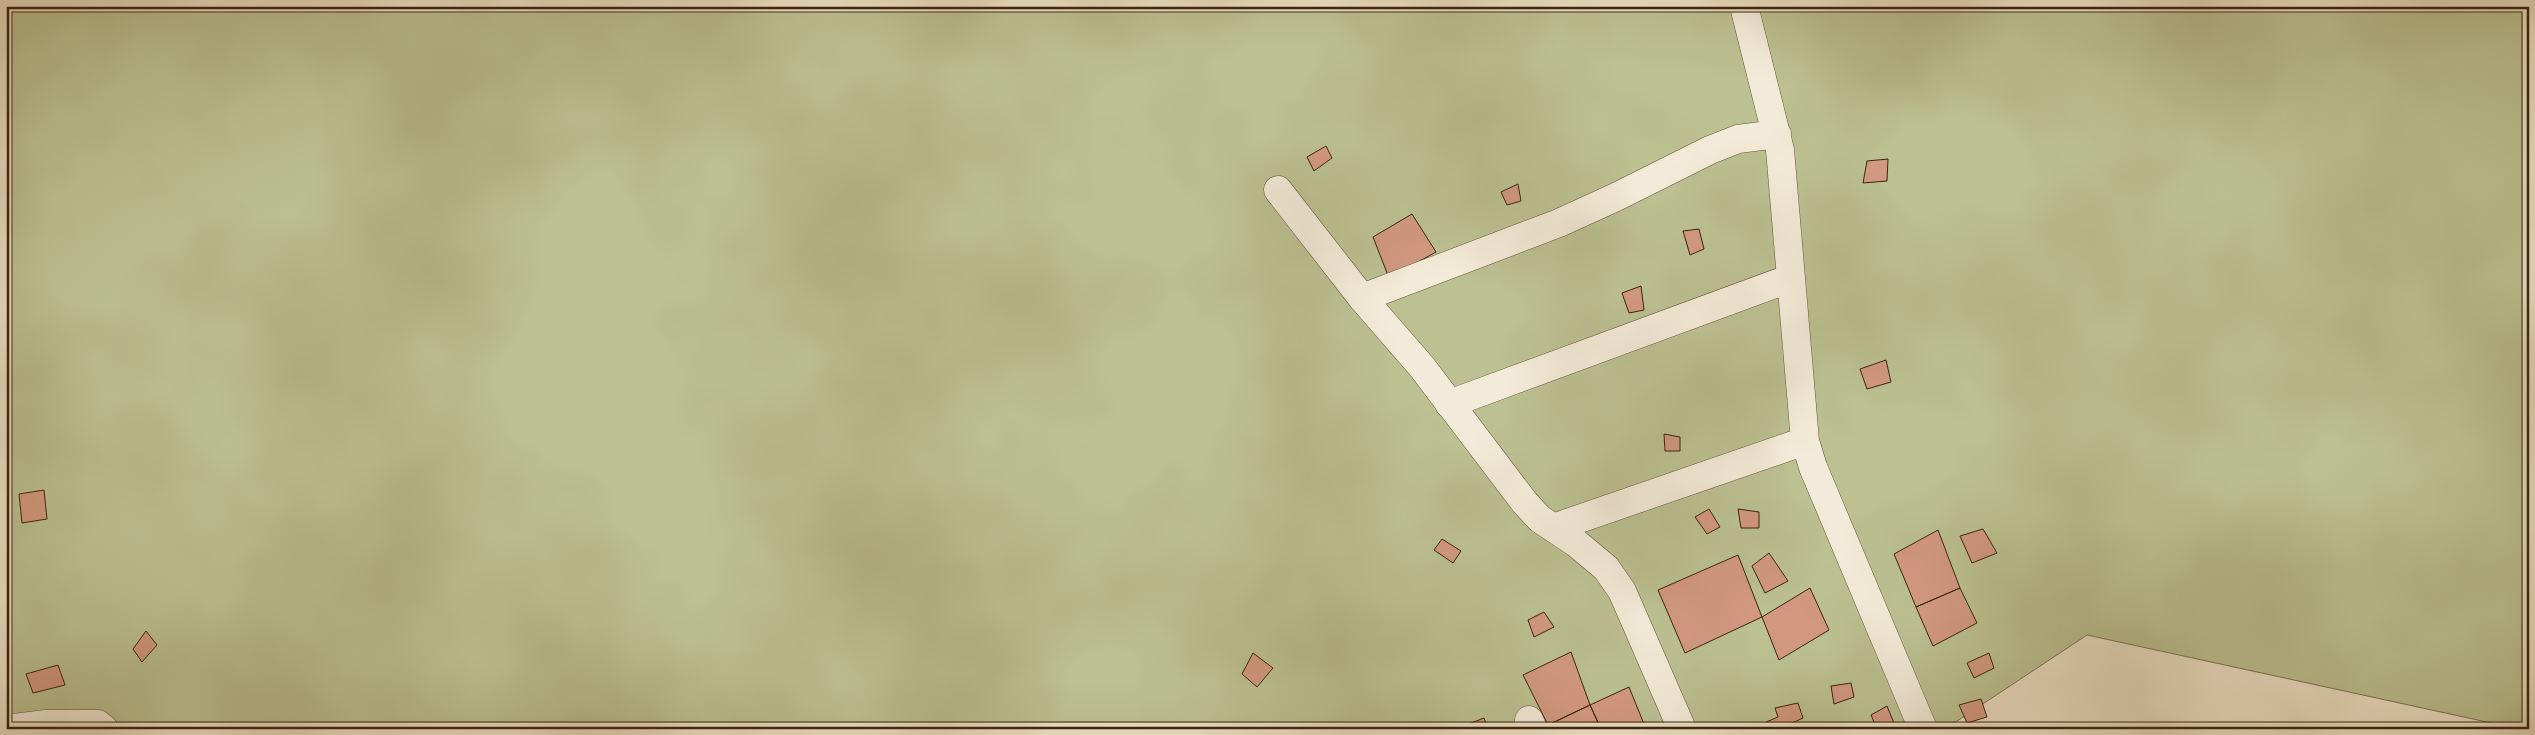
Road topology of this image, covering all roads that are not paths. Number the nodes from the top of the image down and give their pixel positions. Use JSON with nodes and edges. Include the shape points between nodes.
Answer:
{"nodes":[{"id":1,"x":1744,"y":6,"type":"edge"},
{"id":2,"x":1777,"y":134,"type":"junction"},
{"id":3,"x":1278,"y":190,"type":"dead end"},
{"id":4,"x":1791,"y":278,"type":"junction"},
{"id":5,"x":1362,"y":298,"type":"junction"},
{"id":6,"x":1449,"y":404,"type":"junction"},
{"id":7,"x":1805,"y":441,"type":"junction"},
{"id":8,"x":1553,"y":528,"type":"junction"},
{"id":9,"x":6,"y":729,"type":"edge"},
{"id":10,"x":104,"y":729,"type":"edge"},
{"id":11,"x":1682,"y":729,"type":"edge"},
{"id":12,"x":1923,"y":729,"type":"edge"}],
"edges":[{"from":1,"to":2,"type":"street"},
{"from":2,"to":4,"type":"street"},
{"from":2,"to":5,"type":"street","via":[[1738,139],[1710,150],[1559,223]]},
{"from":3,"to":5,"type":"street"},
{"from":4,"to":6,"type":"street"},
{"from":4,"to":7,"type":"street"},
{"from":5,"to":6,"type":"street","via":[[1422,367]]},
{"from":6,"to":8,"type":"street","via":[[1525,503]]},
{"from":7,"to":8,"type":"street"},
{"from":7,"to":12,"type":"street"},
{"from":8,"to":11,"type":"street","via":[[1592,555],[1622,591]]},
{"from":9,"to":10,"type":"street","via":[[46,724],[98,724]]}]}
